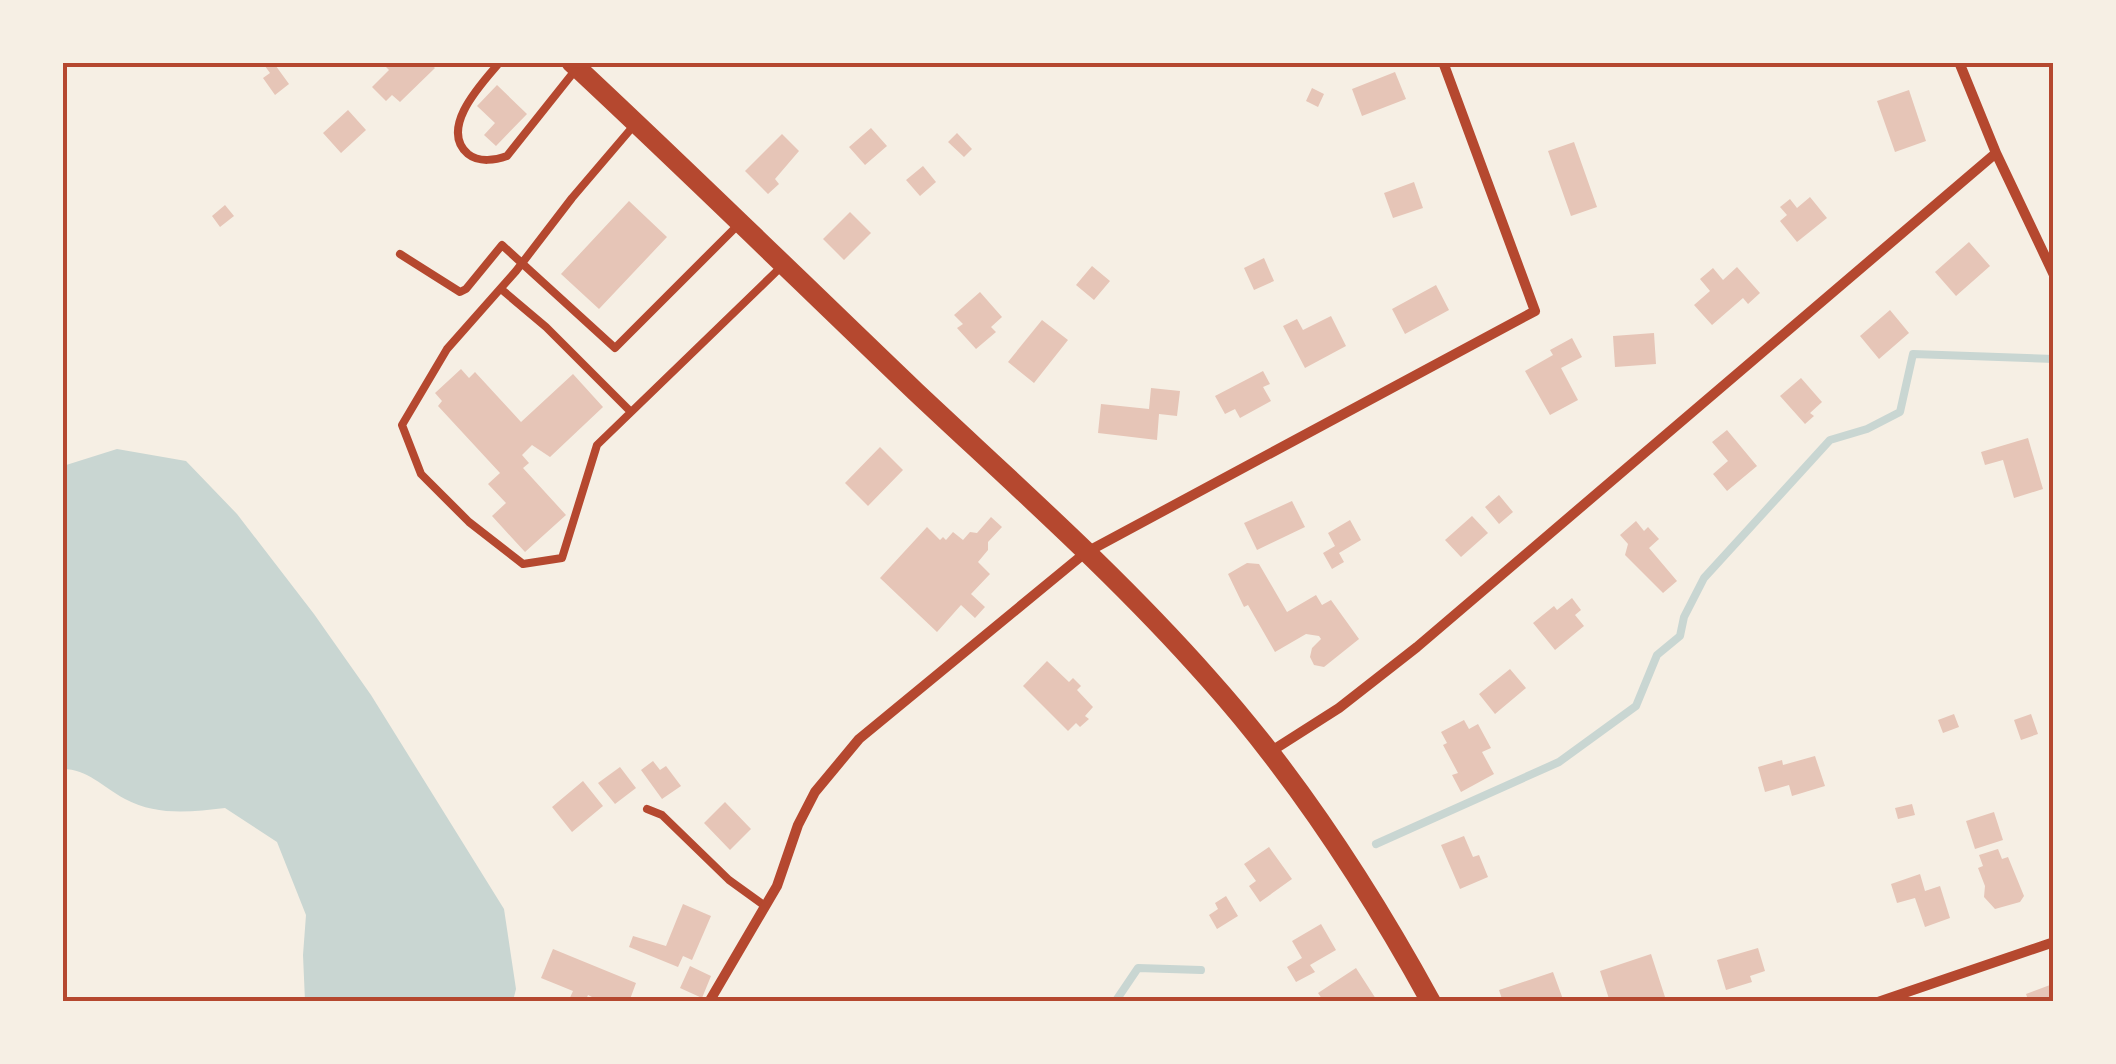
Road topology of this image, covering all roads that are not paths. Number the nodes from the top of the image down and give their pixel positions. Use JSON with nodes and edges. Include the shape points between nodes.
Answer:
{"nodes":[{"id":1,"x":500,"y":62,"type":"edge"},
{"id":2,"x":1443,"y":62,"type":"edge"},
{"id":3,"x":1959,"y":62,"type":"edge"},
{"id":4,"x":574,"y":65,"type":"edge"},
{"id":5,"x":636,"y":123,"type":"junction"},
{"id":6,"x":1996,"y":153,"type":"junction"},
{"id":7,"x":740,"y":224,"type":"junction"},
{"id":8,"x":400,"y":254,"type":"dead end"},
{"id":9,"x":523,"y":262,"type":"junction"},
{"id":10,"x":784,"y":265,"type":"junction"},
{"id":11,"x":2054,"y":274,"type":"edge"},
{"id":12,"x":501,"y":289,"type":"junction"},
{"id":13,"x":633,"y":410,"type":"junction"},
{"id":14,"x":1085,"y":553,"type":"junction"},
{"id":15,"x":1269,"y":753,"type":"junction"},
{"id":16,"x":647,"y":809,"type":"dead end"},
{"id":17,"x":765,"y":906,"type":"junction"},
{"id":18,"x":2054,"y":942,"type":"edge"},
{"id":19,"x":709,"y":1002,"type":"edge"},
{"id":20,"x":1431,"y":1002,"type":"edge"},
{"id":21,"x":1878,"y":1002,"type":"edge"}],
"edges":[{"from":1,"to":4,"type":"lane","via":[[461,118],[462,145],[476,158],[508,156]]},
{"from":2,"to":14,"type":"street","via":[[1535,311]]},
{"from":3,"to":6,"type":"street"},
{"from":4,"to":5,"type":"main road"},
{"from":5,"to":7,"type":"main road"},
{"from":5,"to":9,"type":"lane"},
{"from":6,"to":11,"type":"street"},
{"from":6,"to":15,"type":"street","via":[[1416,647]]},
{"from":7,"to":9,"type":"lane","via":[[615,348]]},
{"from":7,"to":10,"type":"main road"},
{"from":8,"to":9,"type":"lane","via":[[460,292],[498,246]]},
{"from":9,"to":12,"type":"lane"},
{"from":10,"to":13,"type":"lane"},
{"from":10,"to":14,"type":"main road"},
{"from":12,"to":13,"type":"lane"},
{"from":12,"to":13,"type":"lane","via":[[447,349],[402,425],[421,474],[469,522],[523,564],[562,558],[597,444]]},
{"from":14,"to":15,"type":"main road","via":[[1208,677]]},
{"from":14,"to":17,"type":"street","via":[[848,752],[816,792]]},
{"from":15,"to":20,"type":"main road","via":[[1378,910]]},
{"from":16,"to":17,"type":"lane"},
{"from":17,"to":19,"type":"street"},
{"from":18,"to":21,"type":"street"}]}
